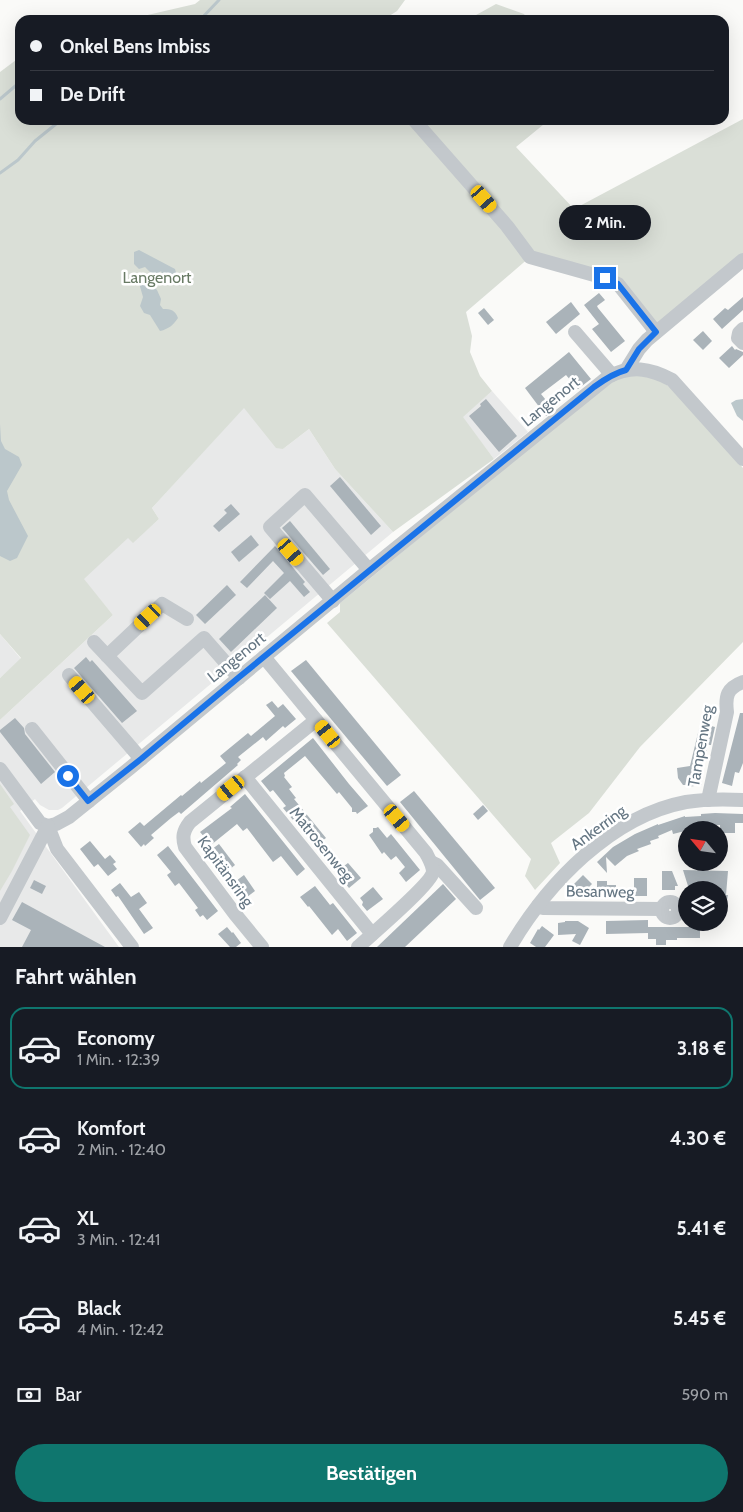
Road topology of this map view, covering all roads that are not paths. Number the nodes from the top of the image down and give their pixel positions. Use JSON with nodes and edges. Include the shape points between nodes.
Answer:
{"nodes":[{"id":1,"x":418,"y":125,"type":"edge"},
{"id":2,"x":743,"y":260,"type":"edge"},
{"id":3,"x":743,"y":329,"type":"edge"},
{"id":4,"x":576,"y":332,"type":"dead end"},
{"id":5,"x":656,"y":332,"type":"junction"},
{"id":6,"x":743,"y":343,"type":"edge"},
{"id":7,"x":631,"y":369,"type":"junction"},
{"id":8,"x":612,"y":374,"type":"junction"},
{"id":9,"x":743,"y":459,"type":"edge"},
{"id":10,"x":369,"y":570,"type":"junction"},
{"id":11,"x":333,"y":601,"type":"junction"},
{"id":12,"x":187,"y":619,"type":"dead end"},
{"id":13,"x":94,"y":642,"type":"dead end"},
{"id":14,"x":107,"y":656,"type":"junction"},
{"id":15,"x":264,"y":657,"type":"junction"},
{"id":16,"x":69,"y":675,"type":"dead end"},
{"id":17,"x":238,"y":678,"type":"junction"},
{"id":18,"x":743,"y":682,"type":"edge"},
{"id":19,"x":316,"y":720,"type":"junction"},
{"id":20,"x":32,"y":729,"type":"dead end"},
{"id":21,"x":141,"y":759,"type":"junction"},
{"id":22,"x":0,"y":770,"type":"edge"},
{"id":23,"x":245,"y":777,"type":"junction"},
{"id":24,"x":708,"y":800,"type":"junction"},
{"id":25,"x":743,"y":800,"type":"edge"},
{"id":26,"x":88,"y":801,"type":"junction"},
{"id":27,"x":48,"y":826,"type":"junction"},
{"id":28,"x":431,"y":862,"type":"junction"},
{"id":29,"x":538,"y":906,"type":"junction"},
{"id":30,"x":678,"y":906,"type":"edge"},
{"id":31,"x":476,"y":908,"type":"dead end"},
{"id":32,"x":0,"y":916,"type":"edge"},
{"id":33,"x":372,"y":934,"type":"junction"},
{"id":34,"x":132,"y":947,"type":"edge"},
{"id":35,"x":262,"y":947,"type":"edge"},
{"id":36,"x":358,"y":947,"type":"edge"},
{"id":37,"x":510,"y":947,"type":"edge"}],
"edges":[{"from":1,"to":5,"type":"street","via":[[530,257],[618,284]]},
{"from":2,"to":5,"type":"street"},
{"from":3,"to":6,"type":"street","via":[[738,333]]},
{"from":4,"to":8,"type":"street"},
{"from":5,"to":7,"type":"street","via":[[639,349]]},
{"from":7,"to":8,"type":"street","name":"Langenort"},
{"from":7,"to":9,"type":"street","via":[[648,369],[672,380]]},
{"from":8,"to":10,"type":"street","name":"Langenort"},
{"from":10,"to":11,"type":"street","name":"Langenort"},
{"from":10,"to":11,"type":"street","via":[[305,495],[270,527]]},
{"from":11,"to":15,"type":"street","name":"Langenort"},
{"from":12,"to":14,"type":"street","via":[[162,604]]},
{"from":13,"to":14,"type":"street"},
{"from":14,"to":17,"type":"street","via":[[142,693],[204,638]]},
{"from":15,"to":17,"type":"street","name":"Langenort"},
{"from":15,"to":19,"type":"street"},
{"from":16,"to":21,"type":"street"},
{"from":17,"to":21,"type":"street","name":"Langenort"},
{"from":18,"to":24,"type":"street","name":"Tampenweg","via":[[734,685],[726,698],[727,712]]},
{"from":19,"to":23,"type":"street","name":"Kapitänsring"},
{"from":19,"to":28,"type":"street"},
{"from":20,"to":26,"type":"street"},
{"from":21,"to":26,"type":"street","name":"Langenort"},
{"from":22,"to":27,"type":"street","via":[[40,823]]},
{"from":23,"to":33,"type":"street","name":"Matrosenweg"},
{"from":23,"to":35,"type":"street","name":"Kapitänsring","via":[[190,822],[184,830],[183,839],[185,847]]},
{"from":24,"to":25,"type":"street","name":"Ankerring"},
{"from":24,"to":29,"type":"street","name":"Ankerring","via":[[684,802],[650,813],[621,828],[589,851]]},
{"from":26,"to":27,"type":"street","name":"Langenort","via":[[69,817]]},
{"from":27,"to":32,"type":"street"},
{"from":27,"to":34,"type":"street","via":[[57,849]]},
{"from":28,"to":31,"type":"street","via":[[438,865]]},
{"from":28,"to":33,"type":"street","via":[[433,871],[425,885]]},
{"from":29,"to":30,"type":"street","name":"Besanweg","via":[[662,909],[670,902]]},
{"from":29,"to":37,"type":"street","name":"Ankerring"},
{"from":33,"to":36,"type":"street"}]}
